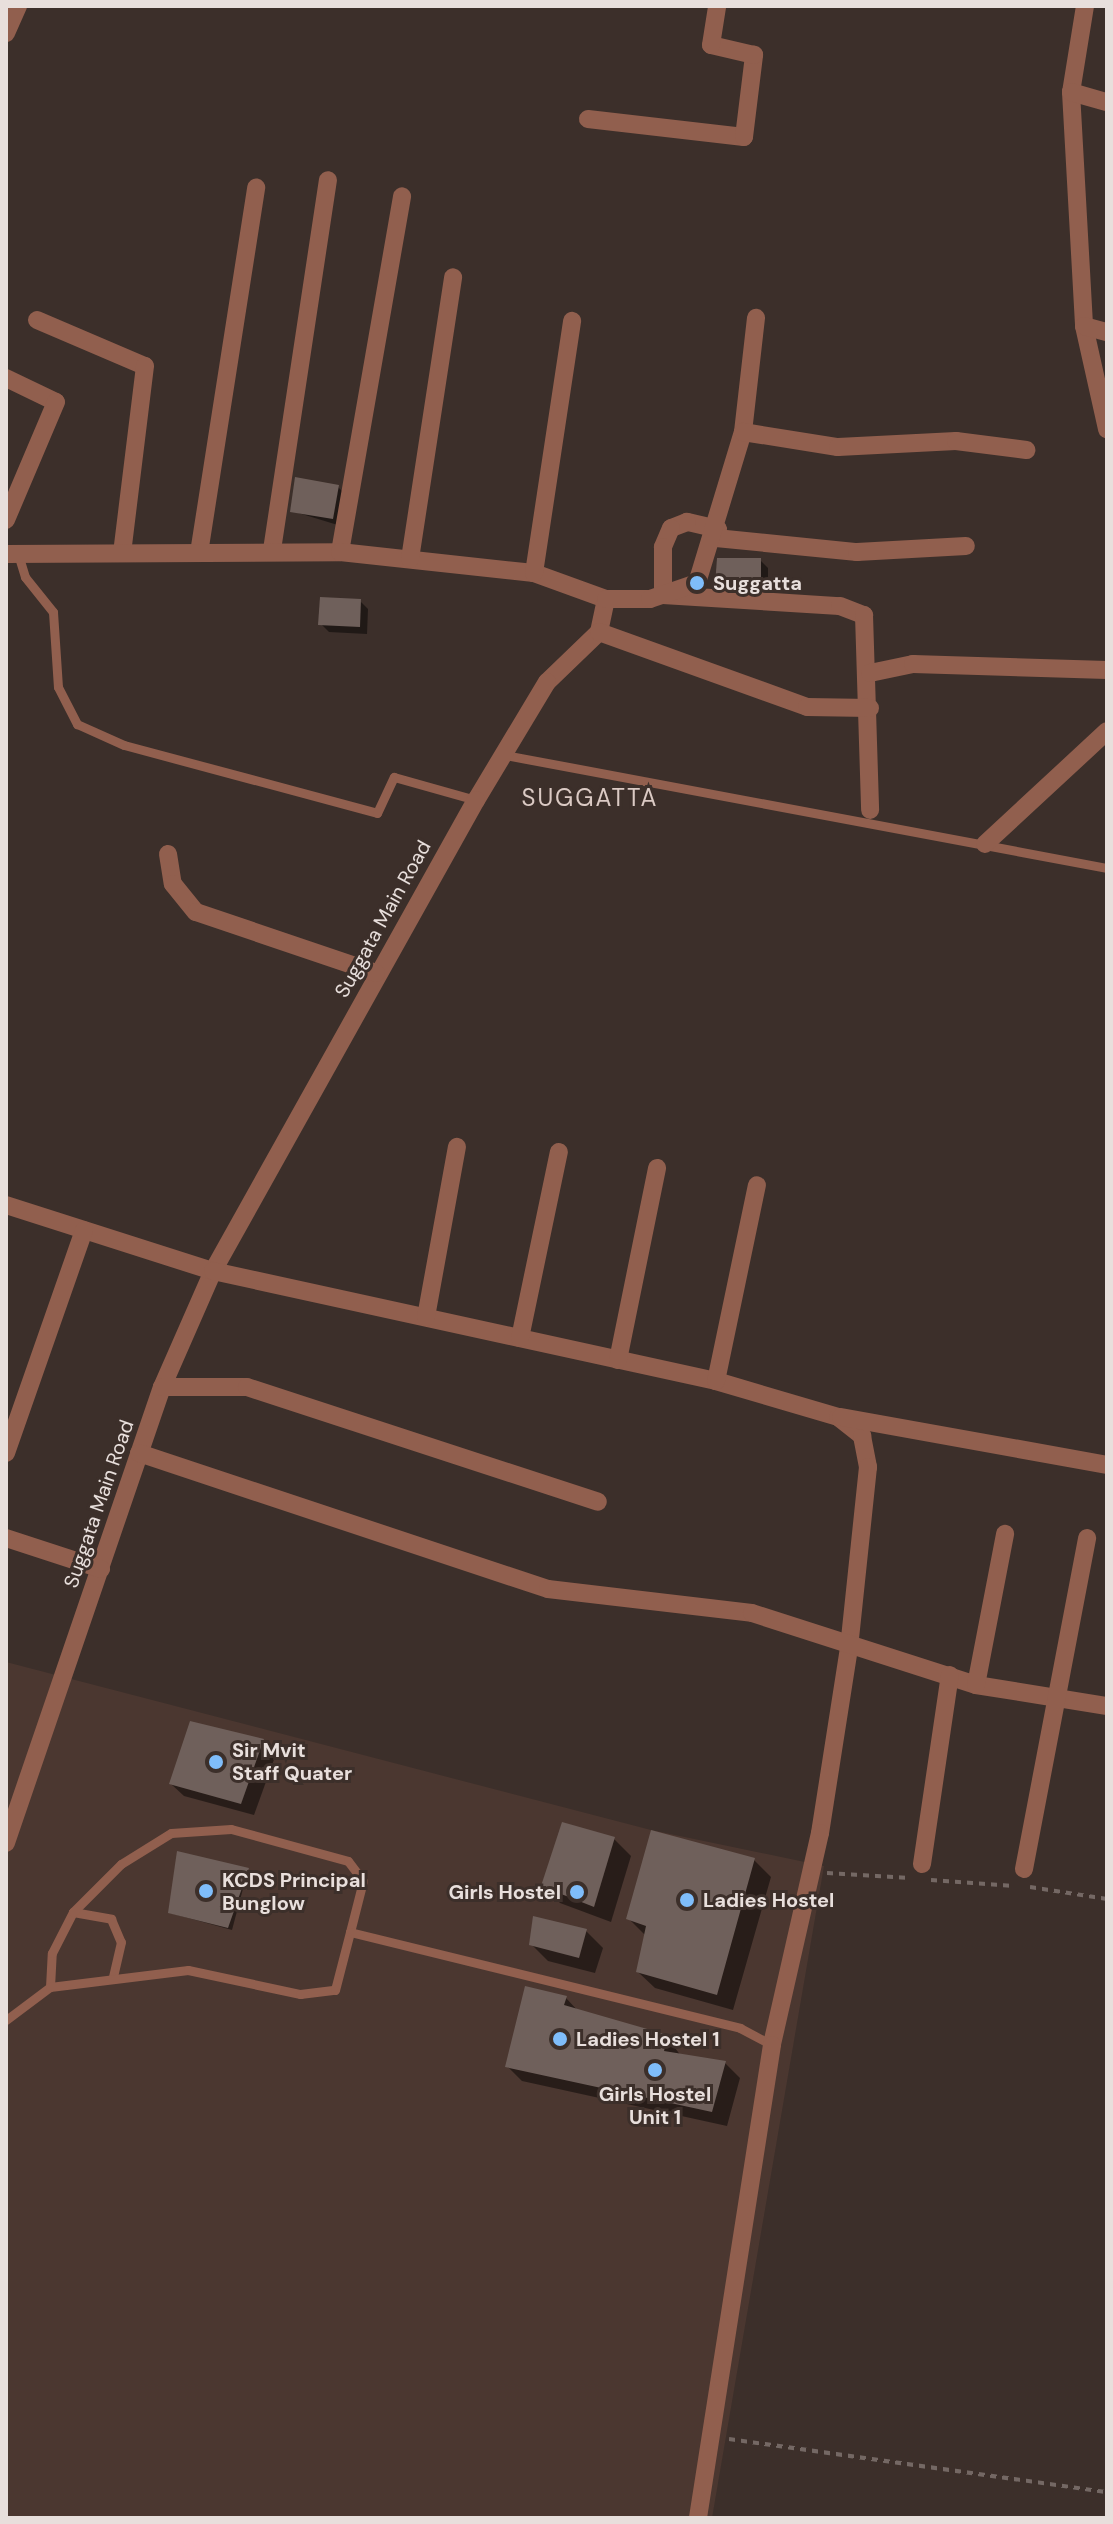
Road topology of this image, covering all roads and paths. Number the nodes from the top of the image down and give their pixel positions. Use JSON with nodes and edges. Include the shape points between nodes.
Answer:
{"nodes":[{"id":1,"x":18,"y":6,"type":"edge"},
{"id":2,"x":717,"y":6,"type":"edge"},
{"id":3,"x":1085,"y":6,"type":"edge"},
{"id":4,"x":6,"y":33,"type":"edge"},
{"id":5,"x":1071,"y":92,"type":"junction"},
{"id":6,"x":1107,"y":102,"type":"edge"},
{"id":7,"x":588,"y":119,"type":"dead end"},
{"id":8,"x":328,"y":180,"type":"dead end"},
{"id":9,"x":256,"y":187,"type":"dead end"},
{"id":10,"x":402,"y":196,"type":"dead end"},
{"id":11,"x":453,"y":277,"type":"dead end"},
{"id":12,"x":756,"y":318,"type":"dead end"},
{"id":13,"x":37,"y":320,"type":"dead end"},
{"id":14,"x":572,"y":321,"type":"dead end"},
{"id":15,"x":1084,"y":326,"type":"junction"},
{"id":16,"x":1107,"y":332,"type":"edge"},
{"id":17,"x":6,"y":378,"type":"edge"},
{"id":18,"x":1107,"y":429,"type":"edge"},
{"id":19,"x":743,"y":432,"type":"junction"},
{"id":20,"x":1026,"y":450,"type":"dead end"},
{"id":21,"x":6,"y":520,"type":"edge"},
{"id":22,"x":717,"y":533,"type":"junction"},
{"id":23,"x":966,"y":546,"type":"dead end"},
{"id":24,"x":272,"y":550,"type":"junction"},
{"id":25,"x":340,"y":552,"type":"junction"},
{"id":26,"x":122,"y":553,"type":"junction"},
{"id":27,"x":199,"y":553,"type":"junction"},
{"id":28,"x":12,"y":554,"type":"edge"},
{"id":29,"x":410,"y":559,"type":"junction"},
{"id":30,"x":534,"y":573,"type":"junction"},
{"id":31,"x":663,"y":595,"type":"junction"},
{"id":32,"x":606,"y":599,"type":"junction"},
{"id":33,"x":599,"y":632,"type":"junction"},
{"id":34,"x":1107,"y":670,"type":"edge"},
{"id":35,"x":870,"y":673,"type":"junction"},
{"id":36,"x":870,"y":708,"type":"junction"},
{"id":37,"x":1107,"y":731,"type":"edge"},
{"id":38,"x":505,"y":755,"type":"junction"},
{"id":39,"x":476,"y":800,"type":"junction"},
{"id":40,"x":870,"y":810,"type":"dead end"},
{"id":41,"x":985,"y":844,"type":"junction"},
{"id":42,"x":168,"y":854,"type":"dead end"},
{"id":43,"x":1107,"y":868,"type":"edge"},
{"id":44,"x":376,"y":973,"type":"junction"},
{"id":45,"x":457,"y":1147,"type":"dead end"},
{"id":46,"x":559,"y":1152,"type":"dead end"},
{"id":47,"x":657,"y":1168,"type":"dead end"},
{"id":48,"x":757,"y":1185,"type":"dead end"},
{"id":49,"x":6,"y":1205,"type":"edge"},
{"id":50,"x":84,"y":1230,"type":"junction"},
{"id":51,"x":213,"y":1271,"type":"junction"},
{"id":52,"x":426,"y":1317,"type":"junction"},
{"id":53,"x":520,"y":1338,"type":"junction"},
{"id":54,"x":618,"y":1360,"type":"junction"},
{"id":55,"x":716,"y":1381,"type":"junction"},
{"id":56,"x":162,"y":1387,"type":"junction"},
{"id":57,"x":838,"y":1417,"type":"junction"},
{"id":58,"x":6,"y":1453,"type":"edge"},
{"id":59,"x":139,"y":1453,"type":"junction"},
{"id":60,"x":1107,"y":1465,"type":"edge"},
{"id":61,"x":598,"y":1502,"type":"dead end"},
{"id":62,"x":1005,"y":1534,"type":"dead end"},
{"id":63,"x":6,"y":1538,"type":"edge"},
{"id":64,"x":1087,"y":1538,"type":"dead end"},
{"id":65,"x":101,"y":1569,"type":"junction"},
{"id":66,"x":849,"y":1648,"type":"junction"},
{"id":67,"x":950,"y":1675,"type":"junction"},
{"id":68,"x":976,"y":1685,"type":"junction"},
{"id":69,"x":1057,"y":1697,"type":"junction"},
{"id":70,"x":1107,"y":1706,"type":"edge"},
{"id":71,"x":6,"y":1843,"type":"edge"},
{"id":72,"x":922,"y":1864,"type":"dead end"},
{"id":73,"x":1024,"y":1869,"type":"dead end"},
{"id":74,"x":810,"y":1871,"type":"junction"},
{"id":75,"x":1107,"y":1899,"type":"edge"},
{"id":76,"x":73,"y":1912,"type":"junction"},
{"id":77,"x":350,"y":1932,"type":"junction"},
{"id":78,"x":113,"y":1978,"type":"junction"},
{"id":79,"x":50,"y":1987,"type":"junction"},
{"id":80,"x":6,"y":2020,"type":"edge"},
{"id":81,"x":772,"y":2045,"type":"junction"},
{"id":82,"x":711,"y":2437,"type":"junction"},
{"id":83,"x":1107,"y":2492,"type":"edge"},
{"id":84,"x":698,"y":2518,"type":"edge"}],
"edges":[{"from":1,"to":4,"type":"street"},
{"from":2,"to":7,"type":"street","via":[[711,45],[754,55],[744,137]]},
{"from":3,"to":5,"type":"street"},
{"from":5,"to":6,"type":"street"},
{"from":5,"to":15,"type":"street"},
{"from":8,"to":24,"type":"street"},
{"from":9,"to":27,"type":"street"},
{"from":10,"to":25,"type":"street"},
{"from":11,"to":29,"type":"street"},
{"from":12,"to":19,"type":"street"},
{"from":13,"to":26,"type":"street","via":[[145,366]]},
{"from":14,"to":30,"type":"street"},
{"from":15,"to":16,"type":"street"},
{"from":15,"to":18,"type":"street"},
{"from":17,"to":21,"type":"street","via":[[56,402]]},
{"from":19,"to":20,"type":"street","via":[[838,447],[956,441]]},
{"from":19,"to":22,"type":"street"},
{"from":22,"to":23,"type":"street","via":[[857,552]]},
{"from":22,"to":31,"type":"street","via":[[697,583]]},
{"from":22,"to":31,"type":"street","via":[[687,522],[671,528],[663,547]]},
{"from":24,"to":25,"type":"street"},
{"from":24,"to":27,"type":"street"},
{"from":25,"to":29,"type":"street"},
{"from":26,"to":27,"type":"street"},
{"from":26,"to":28,"type":"street"},
{"from":28,"to":39,"type":"lane","via":[[53,612],[58,687],[77,724],[124,745],[377,813],[394,777]]},
{"from":29,"to":30,"type":"street"},
{"from":30,"to":32,"type":"street"},
{"from":31,"to":32,"type":"street"},
{"from":31,"to":35,"type":"street","via":[[857,610],[870,625]]},
{"from":32,"to":33,"type":"street"},
{"from":33,"to":36,"type":"street","via":[[807,707]]},
{"from":33,"to":38,"type":"street","name":"Suggata Main Road","via":[[547,682]]},
{"from":34,"to":35,"type":"street","via":[[913,664]]},
{"from":35,"to":36,"type":"street"},
{"from":36,"to":40,"type":"street"},
{"from":37,"to":41,"type":"street"},
{"from":38,"to":39,"type":"street","name":"Suggata Main Road"},
{"from":38,"to":41,"type":"lane"},
{"from":39,"to":44,"type":"street","name":"Suggata Main Road"},
{"from":41,"to":43,"type":"lane"},
{"from":42,"to":44,"type":"street","via":[[173,884],[196,912]]},
{"from":44,"to":51,"type":"street","name":"Suggata Main Road","via":[[298,1129]]},
{"from":45,"to":52,"type":"street"},
{"from":46,"to":53,"type":"street"},
{"from":47,"to":54,"type":"street"},
{"from":48,"to":55,"type":"street"},
{"from":49,"to":50,"type":"street"},
{"from":50,"to":51,"type":"street"},
{"from":50,"to":58,"type":"street"},
{"from":51,"to":52,"type":"street"},
{"from":51,"to":56,"type":"street","name":"Suggata Main Road"},
{"from":52,"to":53,"type":"street"},
{"from":53,"to":54,"type":"street"},
{"from":54,"to":55,"type":"street"},
{"from":55,"to":57,"type":"street"},
{"from":56,"to":59,"type":"street","name":"Suggata Main Road"},
{"from":56,"to":61,"type":"street","via":[[247,1387]]},
{"from":57,"to":60,"type":"street"},
{"from":57,"to":66,"type":"street","via":[[862,1436],[868,1467]]},
{"from":59,"to":65,"type":"street","name":"Suggata Main Road"},
{"from":59,"to":66,"type":"street","via":[[548,1589],[752,1613]]},
{"from":62,"to":68,"type":"street"},
{"from":63,"to":65,"type":"street"},
{"from":64,"to":69,"type":"street"},
{"from":65,"to":71,"type":"street","name":"Suggata Main Road"},
{"from":66,"to":67,"type":"street"},
{"from":66,"to":74,"type":"street"},
{"from":67,"to":68,"type":"street"},
{"from":67,"to":72,"type":"street"},
{"from":68,"to":69,"type":"street"},
{"from":69,"to":70,"type":"street"},
{"from":69,"to":73,"type":"street"},
{"from":74,"to":75,"type":"path"},
{"from":74,"to":81,"type":"street"},
{"from":76,"to":77,"type":"lane","via":[[121,1864],[171,1833],[231,1829],[348,1861],[363,1881]]},
{"from":76,"to":78,"type":"lane","via":[[111,1919],[121,1942]]},
{"from":76,"to":79,"type":"lane","via":[[52,1953]]},
{"from":77,"to":78,"type":"lane","via":[[335,1990],[300,1994],[188,1970]]},
{"from":77,"to":81,"type":"lane","via":[[740,2028]]},
{"from":78,"to":79,"type":"lane"},
{"from":79,"to":80,"type":"lane"},
{"from":81,"to":82,"type":"street"},
{"from":82,"to":83,"type":"path"},
{"from":82,"to":84,"type":"street"}]}
